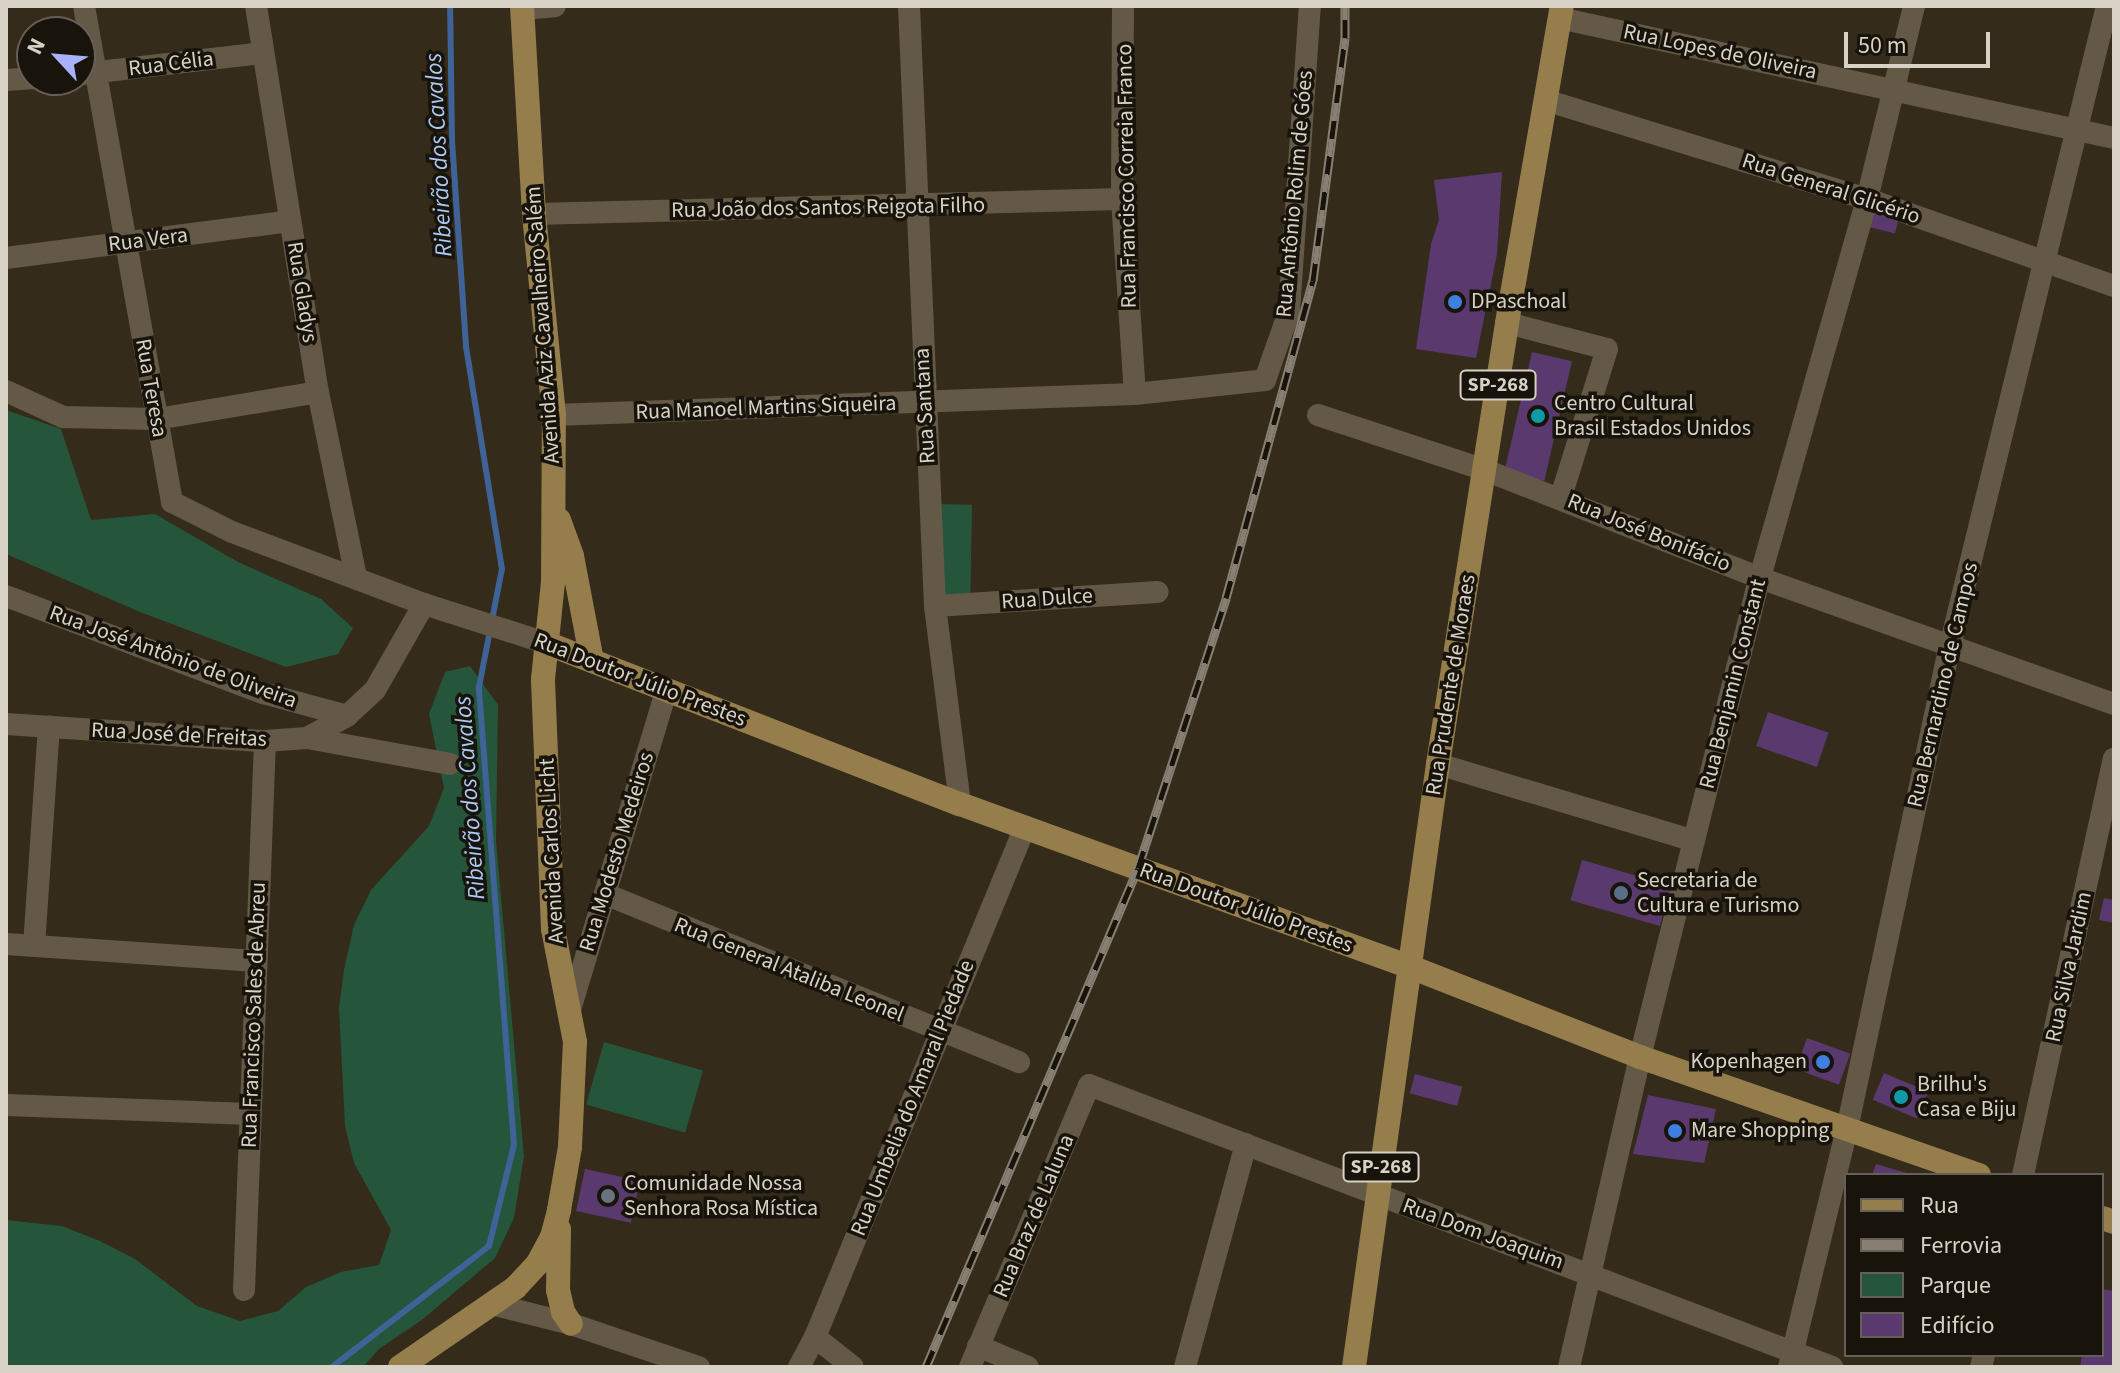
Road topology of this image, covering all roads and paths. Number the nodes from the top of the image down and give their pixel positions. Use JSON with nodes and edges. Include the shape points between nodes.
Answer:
{"nodes":[{"id":1,"x":256,"y":6,"type":"edge"},
{"id":2,"x":555,"y":6,"type":"edge"},
{"id":3,"x":909,"y":6,"type":"edge"},
{"id":4,"x":1123,"y":6,"type":"edge"},
{"id":5,"x":1310,"y":6,"type":"edge"},
{"id":6,"x":1914,"y":6,"type":"edge"},
{"id":7,"x":2107,"y":6,"type":"edge"},
{"id":8,"x":522,"y":8,"type":"edge"},
{"id":9,"x":1560,"y":12,"type":"edge"},
{"id":10,"x":263,"y":53,"type":"junction"},
{"id":11,"x":96,"y":72,"type":"edge"},
{"id":12,"x":1892,"y":89,"type":"junction"},
{"id":13,"x":92,"y":96,"type":"edge"},
{"id":14,"x":1545,"y":100,"type":"junction"},
{"id":15,"x":2078,"y":129,"type":"junction"},
{"id":16,"x":2114,"y":138,"type":"edge"},
{"id":17,"x":1122,"y":199,"type":"junction"},
{"id":18,"x":1867,"y":199,"type":"junction"},
{"id":19,"x":915,"y":207,"type":"junction"},
{"id":20,"x":534,"y":214,"type":"junction"},
{"id":21,"x":290,"y":221,"type":"junction"},
{"id":22,"x":125,"y":244,"type":"junction"},
{"id":23,"x":6,"y":258,"type":"edge"},
{"id":24,"x":2046,"y":262,"type":"junction"},
{"id":25,"x":2114,"y":286,"type":"edge"},
{"id":26,"x":1507,"y":323,"type":"junction"},
{"id":27,"x":1265,"y":380,"type":"joint"},
{"id":28,"x":6,"y":391,"type":"edge"},
{"id":29,"x":318,"y":392,"type":"junction"},
{"id":30,"x":1135,"y":394,"type":"junction"},
{"id":31,"x":925,"y":404,"type":"junction"},
{"id":32,"x":554,"y":415,"type":"junction"},
{"id":33,"x":1318,"y":415,"type":"dead end"},
{"id":34,"x":157,"y":419,"type":"junction"},
{"id":35,"x":1485,"y":470,"type":"junction"},
{"id":36,"x":1561,"y":497,"type":"junction"},
{"id":37,"x":555,"y":508,"type":"junction"},
{"id":38,"x":356,"y":577,"type":"junction"},
{"id":39,"x":1760,"y":578,"type":"junction"},
{"id":40,"x":1158,"y":592,"type":"dead end"},
{"id":41,"x":6,"y":596,"type":"edge"},
{"id":42,"x":424,"y":604,"type":"junction"},
{"id":43,"x":935,"y":606,"type":"junction"},
{"id":44,"x":469,"y":617,"type":"joint"},
{"id":45,"x":546,"y":643,"type":"junction"},
{"id":46,"x":1950,"y":646,"type":"junction"},
{"id":47,"x":592,"y":661,"type":"junction"},
{"id":48,"x":666,"y":691,"type":"junction"},
{"id":49,"x":2114,"y":704,"type":"edge"},
{"id":50,"x":347,"y":716,"type":"junction"},
{"id":51,"x":6,"y":724,"type":"edge"},
{"id":52,"x":49,"y":727,"type":"junction"},
{"id":53,"x":307,"y":738,"type":"junction"},
{"id":54,"x":265,"y":741,"type":"junction"},
{"id":55,"x":2114,"y":759,"type":"edge"},
{"id":56,"x":450,"y":764,"type":"dead end"},
{"id":57,"x":1438,"y":764,"type":"junction"},
{"id":58,"x":960,"y":804,"type":"junction"},
{"id":59,"x":1025,"y":827,"type":"junction"},
{"id":60,"x":1694,"y":841,"type":"junction"},
{"id":61,"x":605,"y":894,"type":"junction"},
{"id":62,"x":6,"y":944,"type":"edge"},
{"id":63,"x":34,"y":946,"type":"junction"},
{"id":64,"x":256,"y":961,"type":"junction"},
{"id":65,"x":1408,"y":966,"type":"junction"},
{"id":66,"x":569,"y":1013,"type":"junction"},
{"id":67,"x":940,"y":1032,"type":"junction"},
{"id":68,"x":1640,"y":1057,"type":"junction"},
{"id":69,"x":1019,"y":1062,"type":"dead end"},
{"id":70,"x":1089,"y":1085,"type":"joint"},
{"id":71,"x":6,"y":1105,"type":"edge"},
{"id":72,"x":250,"y":1114,"type":"junction"},
{"id":73,"x":1847,"y":1129,"type":"junction"},
{"id":74,"x":1246,"y":1144,"type":"junction"},
{"id":75,"x":1973,"y":1173,"type":"edge"},
{"id":76,"x":2023,"y":1173,"type":"edge"},
{"id":77,"x":1377,"y":1195,"type":"junction"},
{"id":78,"x":559,"y":1210,"type":"junction"},
{"id":79,"x":1589,"y":1274,"type":"junction"},
{"id":80,"x":244,"y":1290,"type":"dead end"},
{"id":81,"x":492,"y":1304,"type":"junction"},
{"id":82,"x":571,"y":1324,"type":"junction"},
{"id":83,"x":815,"y":1337,"type":"junction"},
{"id":84,"x":974,"y":1357,"type":"edge"},
{"id":85,"x":1791,"y":1360,"type":"edge"},
{"id":86,"x":400,"y":1367,"type":"edge"},
{"id":87,"x":699,"y":1367,"type":"edge"},
{"id":88,"x":799,"y":1367,"type":"edge"},
{"id":89,"x":853,"y":1367,"type":"edge"},
{"id":90,"x":1028,"y":1367,"type":"edge"},
{"id":91,"x":1185,"y":1367,"type":"edge"},
{"id":92,"x":1354,"y":1367,"type":"edge"},
{"id":93,"x":1569,"y":1367,"type":"edge"},
{"id":94,"x":1832,"y":1367,"type":"edge"}],
"edges":[{"from":1,"to":10,"type":"street","name":"Rua Gladys"},
{"from":2,"to":8,"type":"street"},
{"from":3,"to":19,"type":"street","name":"Rua Santana"},
{"from":4,"to":17,"type":"street","name":"Rua Francisco Correia Franco"},
{"from":5,"to":27,"type":"street","name":"Rua Antônio Rolim de Góes","via":[[1289,312]]},
{"from":6,"to":12,"type":"street","name":"Rua Benjamin Constant"},
{"from":7,"to":15,"type":"street","name":"Rua Bernardino de Campos"},
{"from":8,"to":20,"type":"main road","name":"Avenida Aziz Cavalheiro Salém"},
{"from":9,"to":12,"type":"street","name":"Rua Lopes de Oliveira"},
{"from":9,"to":14,"type":"main road","name":"Rua Prudente de Moraes","number":"SP-268"},
{"from":10,"to":11,"type":"street","name":"Rua Célia"},
{"from":10,"to":21,"type":"street","name":"Rua Gladys"},
{"from":12,"to":15,"type":"street","name":"Rua Lopes de Oliveira"},
{"from":12,"to":18,"type":"street","name":"Rua Benjamin Constant"},
{"from":13,"to":22,"type":"street","name":"Rua Teresa"},
{"from":14,"to":18,"type":"street","name":"Rua General Glicério"},
{"from":14,"to":26,"type":"main road","name":"Rua Prudente de Moraes","number":"SP-268"},
{"from":15,"to":16,"type":"street","name":"Rua Lopes de Oliveira"},
{"from":15,"to":24,"type":"street","name":"Rua Bernardino de Campos"},
{"from":17,"to":19,"type":"street","name":"Rua João dos Santos Reigota Filho"},
{"from":17,"to":30,"type":"street","name":"Rua Francisco Correia Franco"},
{"from":18,"to":24,"type":"street","name":"Rua General Glicério"},
{"from":18,"to":39,"type":"street","name":"Rua Benjamin Constant"},
{"from":19,"to":20,"type":"street","name":"Rua João dos Santos Reigota Filho"},
{"from":19,"to":31,"type":"street","name":"Rua Santana"},
{"from":20,"to":32,"type":"main road","name":"Avenida Aziz Cavalheiro Salém"},
{"from":21,"to":22,"type":"street","name":"Rua Vera"},
{"from":21,"to":29,"type":"street","name":"Rua Gladys"},
{"from":22,"to":23,"type":"street","name":"Rua Vera"},
{"from":22,"to":34,"type":"street","name":"Rua Teresa"},
{"from":24,"to":25,"type":"street","name":"Rua General Glicério"},
{"from":24,"to":46,"type":"street","name":"Rua Bernardino de Campos"},
{"from":26,"to":35,"type":"main road","name":"Rua Prudente de Moraes","number":"SP-268"},
{"from":26,"to":36,"type":"street","via":[[1607,349]]},
{"from":27,"to":30,"type":"street","name":"Rua Manoel Martins Siqueira"},
{"from":28,"to":34,"type":"street","via":[[63,417]]},
{"from":29,"to":34,"type":"street"},
{"from":29,"to":38,"type":"street","name":"Rua Gladys"},
{"from":30,"to":31,"type":"street","name":"Rua Manoel Martins Siqueira"},
{"from":31,"to":32,"type":"street","name":"Rua Manoel Martins Siqueira"},
{"from":31,"to":43,"type":"street","name":"Rua Santana"},
{"from":32,"to":37,"type":"main road","name":"Avenida Aziz Cavalheiro Salém"},
{"from":33,"to":35,"type":"street","name":"Rua José Bonifácio"},
{"from":34,"to":38,"type":"street","name":"Rua Teresa","via":[[172,502],[232,532]]},
{"from":35,"to":36,"type":"street","name":"Rua José Bonifácio"},
{"from":35,"to":57,"type":"main road","name":"Rua Prudente de Moraes","number":"SP-268"},
{"from":36,"to":39,"type":"street","name":"Rua José Bonifácio"},
{"from":37,"to":45,"type":"main road","name":"Avenida Aziz Cavalheiro Salém"},
{"from":37,"to":47,"type":"main road","via":[[572,556]]},
{"from":38,"to":42,"type":"street","name":"Rua Teresa"},
{"from":39,"to":46,"type":"street","name":"Rua José Bonifácio"},
{"from":39,"to":60,"type":"street","name":"Rua Benjamin Constant"},
{"from":40,"to":43,"type":"street","name":"Rua Dulce"},
{"from":41,"to":50,"type":"street","name":"Rua José Antônio de Oliveira","via":[[263,693]]},
{"from":42,"to":44,"type":"street","name":"Rua Teresa"},
{"from":42,"to":50,"type":"street","via":[[375,690]]},
{"from":43,"to":58,"type":"street","name":"Rua Santana"},
{"from":44,"to":45,"type":"street","name":"Rua Doutor Júlio Prestes"},
{"from":45,"to":47,"type":"main road","name":"Rua Doutor Júlio Prestes"},
{"from":45,"to":66,"type":"main road","name":"Avenida Carlos Licht","via":[[553,929]]},
{"from":46,"to":49,"type":"street","name":"Rua José Bonifácio"},
{"from":46,"to":73,"type":"street","name":"Rua Bernardino de Campos"},
{"from":47,"to":48,"type":"main road","name":"Rua Doutor Júlio Prestes"},
{"from":48,"to":58,"type":"main road","name":"Rua Doutor Júlio Prestes"},
{"from":48,"to":61,"type":"street","name":"Rua Modesto Medeiros"},
{"from":50,"to":53,"type":"street","name":"Rua José de Freitas"},
{"from":51,"to":52,"type":"street","name":"Rua José de Freitas"},
{"from":52,"to":54,"type":"street","name":"Rua José de Freitas"},
{"from":52,"to":63,"type":"street"},
{"from":53,"to":54,"type":"street","name":"Rua José de Freitas"},
{"from":53,"to":56,"type":"street"},
{"from":54,"to":64,"type":"street","name":"Rua Francisco Sales de Abreu"},
{"from":55,"to":76,"type":"street","name":"Rua Silva Jardim"},
{"from":57,"to":60,"type":"street"},
{"from":57,"to":65,"type":"main road","name":"Rua Prudente de Moraes","number":"SP-268"},
{"from":58,"to":59,"type":"main road","name":"Rua Doutor Júlio Prestes"},
{"from":59,"to":65,"type":"main road","name":"Rua Doutor Júlio Prestes"},
{"from":59,"to":67,"type":"street","name":"Rua Umbelia do Amaral Piedade"},
{"from":60,"to":68,"type":"street","name":"Rua Benjamin Constant"},
{"from":61,"to":66,"type":"street","name":"Rua Modesto Medeiros"},
{"from":61,"to":67,"type":"street","name":"Rua General Ataliba Leonel"},
{"from":62,"to":63,"type":"street"},
{"from":63,"to":64,"type":"street"},
{"from":64,"to":72,"type":"street","name":"Rua Francisco Sales de Abreu"},
{"from":65,"to":68,"type":"main road","name":"Rua Doutor Júlio Prestes"},
{"from":65,"to":77,"type":"main road","name":"Rua Prudente de Moraes","number":"SP-268"},
{"from":66,"to":78,"type":"main road","name":"Avenida Carlos Licht","via":[[576,1083]]},
{"from":67,"to":69,"type":"street","name":"Rua General Ataliba Leonel"},
{"from":67,"to":83,"type":"street","name":"Rua Umbelia do Amaral Piedade"},
{"from":68,"to":73,"type":"main road","name":"Rua Doutor Júlio Prestes"},
{"from":68,"to":79,"type":"street","name":"Rua Benjamin Constant"},
{"from":70,"to":74,"type":"street","name":"Rua Dom Joaquim"},
{"from":70,"to":84,"type":"street","name":"Rua Braz de Laluna"},
{"from":71,"to":72,"type":"street"},
{"from":72,"to":80,"type":"street","name":"Rua Francisco Sales de Abreu"},
{"from":73,"to":75,"type":"main road","name":"Rua Doutor Júlio Prestes"},
{"from":73,"to":85,"type":"street","name":"Rua Bernardino de Campos"},
{"from":74,"to":77,"type":"street","name":"Rua Dom Joaquim"},
{"from":74,"to":91,"type":"street"},
{"from":77,"to":79,"type":"street","name":"Rua Dom Joaquim"},
{"from":77,"to":92,"type":"main road","name":"Rua Prudente de Moraes","number":"SP-268"},
{"from":78,"to":81,"type":"main road","name":"Avenida Carlos Licht","via":[[538,1263]]},
{"from":78,"to":82,"type":"main road","via":[[558,1290]]},
{"from":79,"to":85,"type":"street","name":"Rua Dom Joaquim"},
{"from":79,"to":93,"type":"street","name":"Rua Benjamin Constant"},
{"from":81,"to":82,"type":"street"},
{"from":81,"to":86,"type":"main road","name":"Avenida Carlos Licht"},
{"from":82,"to":87,"type":"street"},
{"from":83,"to":88,"type":"street","name":"Rua Umbelia do Amaral Piedade"},
{"from":83,"to":89,"type":"street"},
{"from":84,"to":90,"type":"street"},
{"from":85,"to":94,"type":"street","name":"Rua Dom Joaquim"}]}
